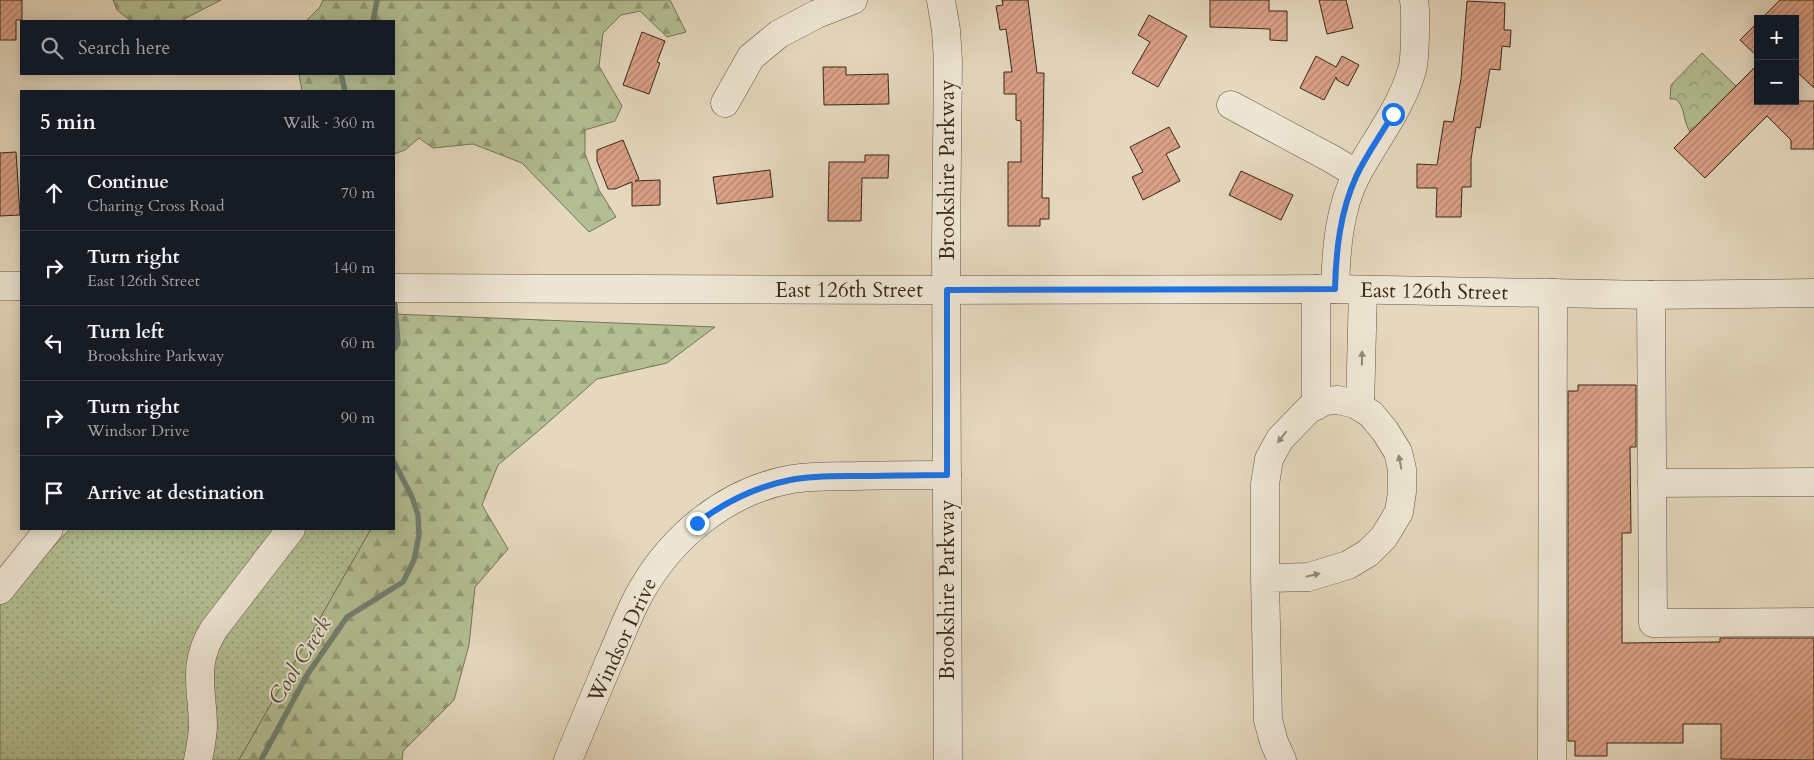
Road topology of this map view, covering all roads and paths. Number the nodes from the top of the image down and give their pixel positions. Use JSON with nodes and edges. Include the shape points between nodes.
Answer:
{"nodes":[{"id":1,"x":853,"y":0,"type":"edge"},
{"id":2,"x":941,"y":0,"type":"edge"},
{"id":3,"x":1414,"y":0,"type":"edge"},
{"id":4,"x":725,"y":103,"type":"dead end"},
{"id":5,"x":1231,"y":105,"type":"dead end"},
{"id":6,"x":1357,"y":174,"type":"junction"},
{"id":7,"x":0,"y":286,"type":"edge"},
{"id":8,"x":20,"y":286,"type":"edge"},
{"id":9,"x":395,"y":288,"type":"edge"},
{"id":10,"x":1326,"y":289,"type":"junction"},
{"id":11,"x":947,"y":290,"type":"junction"},
{"id":12,"x":1363,"y":290,"type":"junction"},
{"id":13,"x":1553,"y":293,"type":"junction"},
{"id":14,"x":1814,"y":293,"type":"edge"},
{"id":15,"x":1651,"y":295,"type":"junction"},
{"id":16,"x":1316,"y":406,"type":"junction"},
{"id":17,"x":1360,"y":407,"type":"junction"},
{"id":18,"x":947,"y":475,"type":"junction"},
{"id":19,"x":1814,"y":482,"type":"edge"},
{"id":20,"x":1652,"y":483,"type":"junction"},
{"id":21,"x":47,"y":530,"type":"edge"},
{"id":22,"x":290,"y":530,"type":"edge"},
{"id":23,"x":1264,"y":578,"type":"junction"},
{"id":24,"x":0,"y":590,"type":"edge"},
{"id":25,"x":1814,"y":622,"type":"edge"},
{"id":26,"x":198,"y":760,"type":"edge"},
{"id":27,"x":568,"y":760,"type":"edge"},
{"id":28,"x":948,"y":760,"type":"edge"},
{"id":29,"x":1282,"y":760,"type":"edge"},
{"id":30,"x":1552,"y":760,"type":"edge"}],
"edges":[{"from":1,"to":4,"type":"street","via":[[779,34],[751,57]]},
{"from":2,"to":11,"type":"street","name":"Brookshire Parkway","via":[[948,62]]},
{"from":3,"to":6,"type":"street","via":[[1413,68],[1393,114]]},
{"from":5,"to":6,"type":"street"},
{"from":6,"to":10,"type":"street","via":[[1345,208]]},
{"from":7,"to":8,"type":"street"},
{"from":9,"to":11,"type":"street","name":"East 126th Street"},
{"from":10,"to":11,"type":"street","name":"East 126th Street"},
{"from":10,"to":12,"type":"street","name":"East 126th Street"},
{"from":10,"to":16,"type":"street"},
{"from":11,"to":18,"type":"street","name":"Brookshire Parkway"},
{"from":12,"to":13,"type":"street","name":"East 126th Street"},
{"from":17,"to":12,"type":"street","one_way":true},
{"from":13,"to":15,"type":"street","name":"East 126th Street"},
{"from":13,"to":30,"type":"street"},
{"from":14,"to":15,"type":"street","name":"East 126th Street"},
{"from":15,"to":20,"type":"street"},
{"from":16,"to":17,"type":"street","via":[[1338,400]]},
{"from":16,"to":23,"type":"street","one_way":true,"via":[[1285,433],[1269,459],[1265,484]]},
{"from":23,"to":17,"type":"street","one_way":true,"via":[[1310,577],[1348,564],[1368,554],[1384,537],[1399,512],[1402,469],[1398,452],[1372,414]]},
{"from":18,"to":27,"type":"street","name":"Windsor Drive","via":[[791,480],[762,487],[717,508],[697,523],[662,559],[642,588]]},
{"from":18,"to":28,"type":"street","name":"Brookshire Parkway"},
{"from":19,"to":20,"type":"street"},
{"from":20,"to":25,"type":"street","via":[[1653,623]]},
{"from":21,"to":24,"type":"street"},
{"from":22,"to":26,"type":"street","via":[[205,644],[200,664],[203,726]]},
{"from":23,"to":29,"type":"street","via":[[1268,720]]}]}
